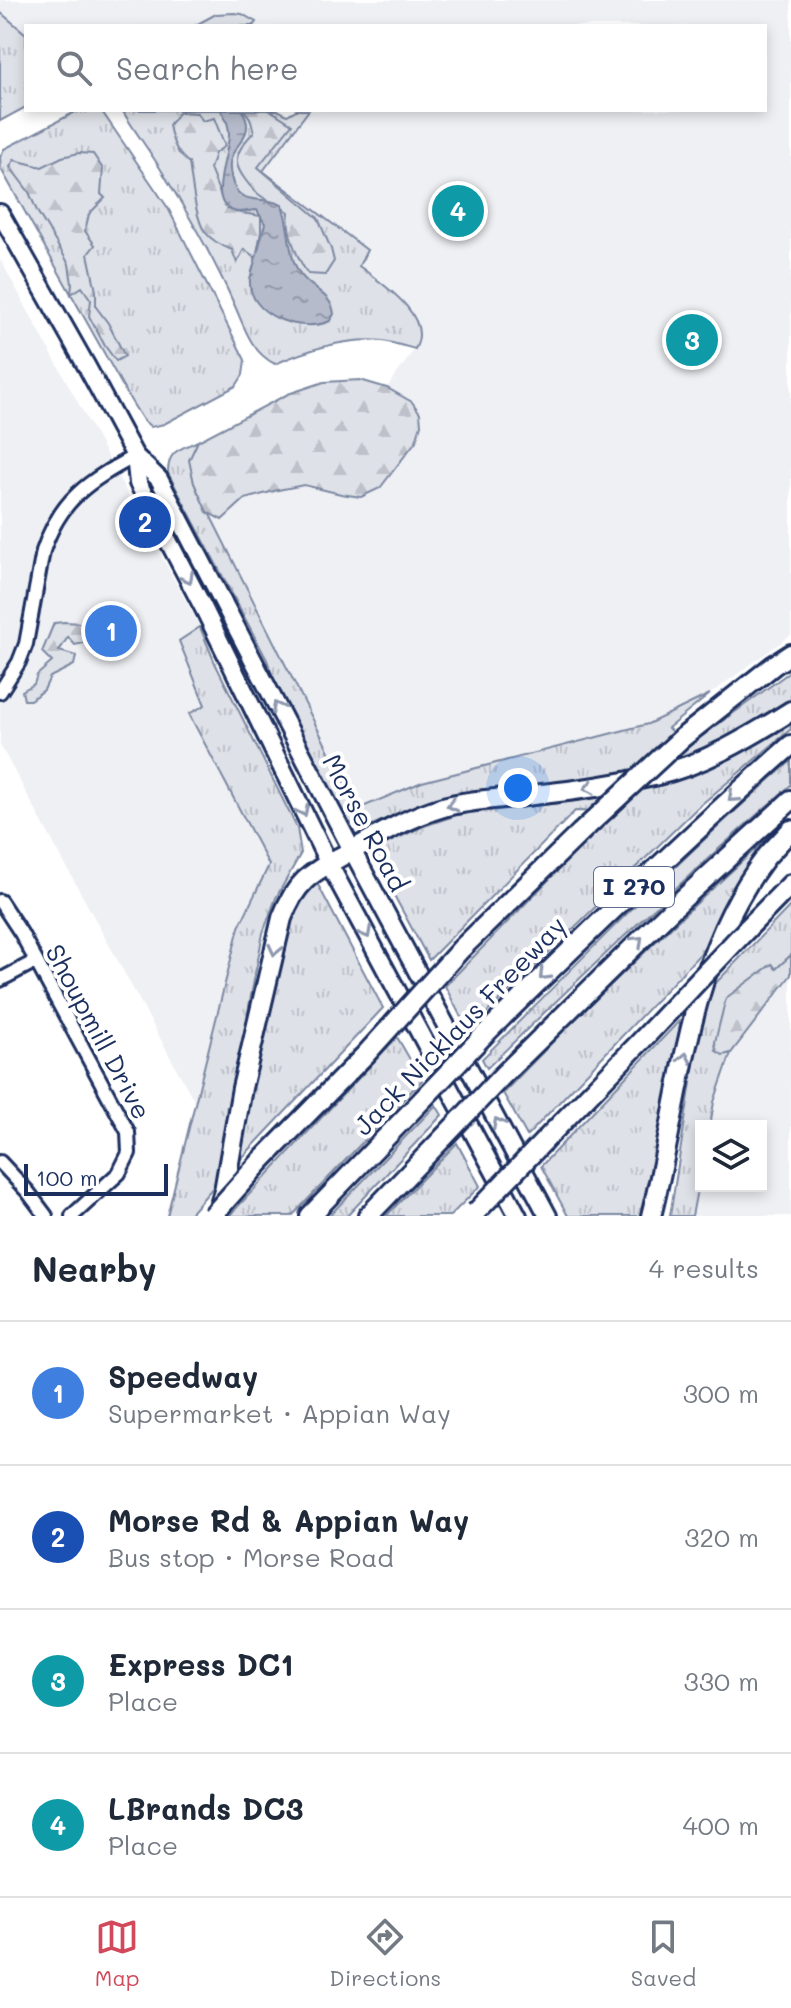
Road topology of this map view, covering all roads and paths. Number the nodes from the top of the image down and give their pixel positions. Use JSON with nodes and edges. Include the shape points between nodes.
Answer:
{"nodes":[{"id":1,"x":0,"y":213,"type":"edge"},
{"id":2,"x":135,"y":456,"type":"junction"},
{"id":3,"x":791,"y":653,"type":"edge"},
{"id":4,"x":0,"y":692,"type":"edge"},
{"id":5,"x":791,"y":711,"type":"edge"},
{"id":6,"x":791,"y":745,"type":"edge"},
{"id":7,"x":791,"y":800,"type":"edge"},
{"id":8,"x":791,"y":830,"type":"edge"},
{"id":9,"x":352,"y":850,"type":"junction"},
{"id":10,"x":329,"y":864,"type":"junction"},
{"id":11,"x":791,"y":884,"type":"edge"},
{"id":12,"x":0,"y":901,"type":"edge"},
{"id":13,"x":36,"y":961,"type":"junction"},
{"id":14,"x":0,"y":980,"type":"edge"},
{"id":15,"x":0,"y":1162,"type":"edge"},
{"id":16,"x":474,"y":1214,"type":"edge"},
{"id":17,"x":46,"y":1216,"type":"edge"},
{"id":18,"x":72,"y":1216,"type":"edge"},
{"id":19,"x":214,"y":1216,"type":"edge"},
{"id":20,"x":310,"y":1216,"type":"edge"},
{"id":21,"x":368,"y":1216,"type":"edge"},
{"id":22,"x":518,"y":1216,"type":"edge"},
{"id":23,"x":548,"y":1216,"type":"edge"},
{"id":24,"x":651,"y":1216,"type":"edge"}],
"edges":[{"from":1,"to":2,"type":"main road","name":"Morse Road"},
{"from":2,"to":4,"type":"street","via":[[85,487],[62,510],[43,551],[26,644]]},
{"from":9,"to":2,"type":"main road","name":"Morse Road","one_way":true,"via":[[159,479]]},
{"from":2,"to":10,"type":"main road","name":"Morse Road","one_way":true,"via":[[138,483]]},
{"from":3,"to":19,"type":"highway","bridge":true,"via":[[682,738],[461,949]]},
{"from":5,"to":9,"type":"highway","one_way":true,"via":[[743,741],[656,776],[443,807]]},
{"from":6,"to":20,"type":"highway","name":"Jack Nicklaus Freeway","number":"I 270","one_way":true,"bridge":true,"via":[[620,901]]},
{"from":21,"to":7,"type":"highway","number":"I 270","one_way":true,"bridge":true,"via":[[503,1075]]},
{"from":24,"to":8,"type":"highway","one_way":true,"via":[[696,1005],[714,951],[747,886]]},
{"from":9,"to":10,"type":"highway"},
{"from":23,"to":9,"type":"main road","name":"Morse Road","one_way":true},
{"from":10,"to":19,"type":"highway","one_way":true,"via":[[303,880],[282,918],[224,1191]]},
{"from":10,"to":22,"type":"main road","name":"Morse Road","one_way":true},
{"from":11,"to":16,"type":"highway","bridge":true},
{"from":12,"to":13,"type":"street","name":"Shoupmill Drive"},
{"from":13,"to":14,"type":"street"},
{"from":13,"to":18,"type":"street","name":"Shoupmill Drive","via":[[128,1132],[129,1153],[119,1173]]},
{"from":15,"to":17,"type":"street"}]}
